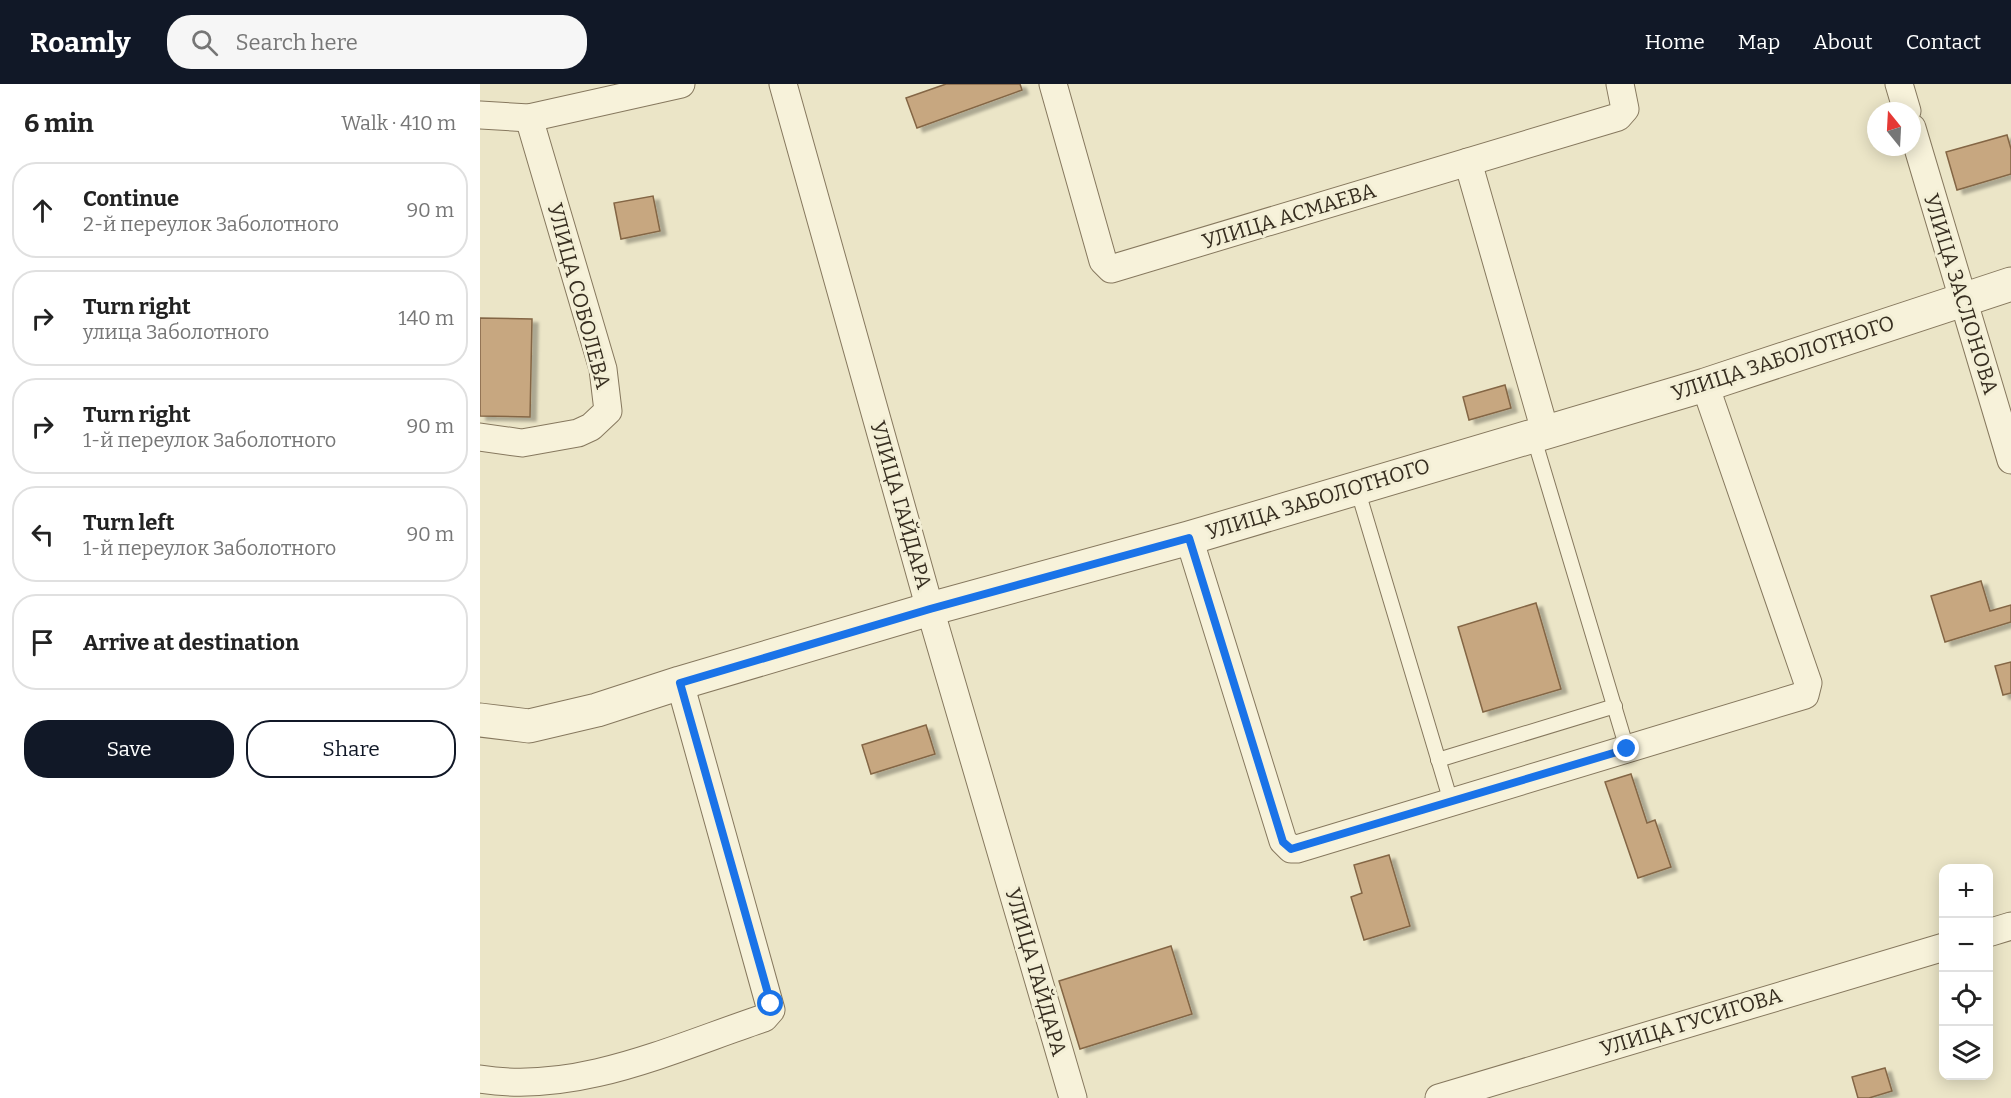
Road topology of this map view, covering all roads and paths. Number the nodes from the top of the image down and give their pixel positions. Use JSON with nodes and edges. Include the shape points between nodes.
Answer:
{"nodes":[{"id":1,"x":681,"y":84,"type":"edge"},
{"id":2,"x":783,"y":84,"type":"edge"},
{"id":3,"x":1053,"y":84,"type":"edge"},
{"id":4,"x":1620,"y":84,"type":"edge"},
{"id":5,"x":1899,"y":84,"type":"edge"},
{"id":6,"x":1904,"y":102,"type":"edge"},
{"id":7,"x":480,"y":115,"type":"edge"},
{"id":8,"x":529,"y":118,"type":"junction"},
{"id":9,"x":1920,"y":156,"type":"edge"},
{"id":10,"x":1468,"y":162,"type":"junction"},
{"id":11,"x":2011,"y":284,"type":"edge"},
{"id":12,"x":1962,"y":298,"type":"junction"},
{"id":13,"x":1705,"y":385,"type":"junction"},
{"id":14,"x":1539,"y":432,"type":"junction"},
{"id":15,"x":480,"y":437,"type":"edge"},
{"id":16,"x":2011,"y":460,"type":"edge"},
{"id":17,"x":1357,"y":488,"type":"junction"},
{"id":18,"x":1189,"y":538,"type":"junction"},
{"id":19,"x":930,"y":609,"type":"junction"},
{"id":20,"x":680,"y":683,"type":"junction"},
{"id":21,"x":1615,"y":706,"type":"junction"},
{"id":22,"x":480,"y":720,"type":"edge"},
{"id":23,"x":1627,"y":749,"type":"junction"},
{"id":24,"x":1438,"y":760,"type":"junction"},
{"id":25,"x":1451,"y":802,"type":"junction"},
{"id":26,"x":2011,"y":926,"type":"edge"},
{"id":27,"x":1993,"y":932,"type":"edge"},
{"id":28,"x":1939,"y":948,"type":"edge"},
{"id":29,"x":480,"y":1079,"type":"edge"},
{"id":30,"x":1073,"y":1098,"type":"edge"},
{"id":31,"x":1439,"y":1098,"type":"edge"}],
"edges":[{"from":1,"to":8,"type":"street"},
{"from":2,"to":19,"type":"street","name":"УЛИЦА ГАЙДАРА"},
{"from":3,"to":10,"type":"street","name":"УЛИЦА АСМАЕВА","via":[[1103,261],[1111,269]]},
{"from":4,"to":10,"type":"street","name":"УЛИЦА АСМАЕВА","via":[[1625,109],[1618,117]]},
{"from":5,"to":6,"type":"street"},
{"from":7,"to":8,"type":"street"},
{"from":8,"to":15,"type":"street","name":"УЛИЦА СОБОЛЕВА","via":[[603,369],[608,411],[591,427],[555,437],[522,443]]},
{"from":9,"to":12,"type":"street","name":"УЛИЦА ЗАСЛОНОВА"},
{"from":10,"to":14,"type":"street"},
{"from":11,"to":12,"type":"street","name":"УЛИЦА ЗАБОЛОТНОГО"},
{"from":12,"to":13,"type":"street","name":"УЛИЦА ЗАБОЛОТНОГО"},
{"from":12,"to":16,"type":"street","name":"УЛИЦА ЗАСЛОНОВА"},
{"from":13,"to":14,"type":"street","name":"УЛИЦА ЗАБОЛОТНОГО"},
{"from":13,"to":23,"type":"street","via":[[1808,689],[1800,698]]},
{"from":14,"to":17,"type":"street","name":"УЛИЦА ЗАБОЛОТНОГО"},
{"from":14,"to":21,"type":"lane"},
{"from":17,"to":18,"type":"street","name":"УЛИЦА ЗАБОЛОТНОГО"},
{"from":17,"to":24,"type":"lane"},
{"from":18,"to":19,"type":"street","name":"УЛИЦА ЗАБОЛОТНОГО"},
{"from":18,"to":25,"type":"street","via":[[1286,846],[1297,849]]},
{"from":19,"to":20,"type":"street","name":"УЛИЦА ЗАБОЛОТНОГО"},
{"from":19,"to":30,"type":"street","name":"УЛИЦА ГАЙДАРА"},
{"from":20,"to":22,"type":"street","name":"УЛИЦА ЗАБОЛОТНОГО","via":[[597,710],[529,726]]},
{"from":20,"to":29,"type":"street","via":[[771,1010],[764,1018],[626,1065],[564,1081],[502,1083]]},
{"from":21,"to":23,"type":"lane"},
{"from":21,"to":24,"type":"lane"},
{"from":23,"to":25,"type":"street"},
{"from":24,"to":25,"type":"lane"},
{"from":26,"to":27,"type":"street"},
{"from":28,"to":31,"type":"street","name":"УЛИЦА ГУСИГОВА"}]}
